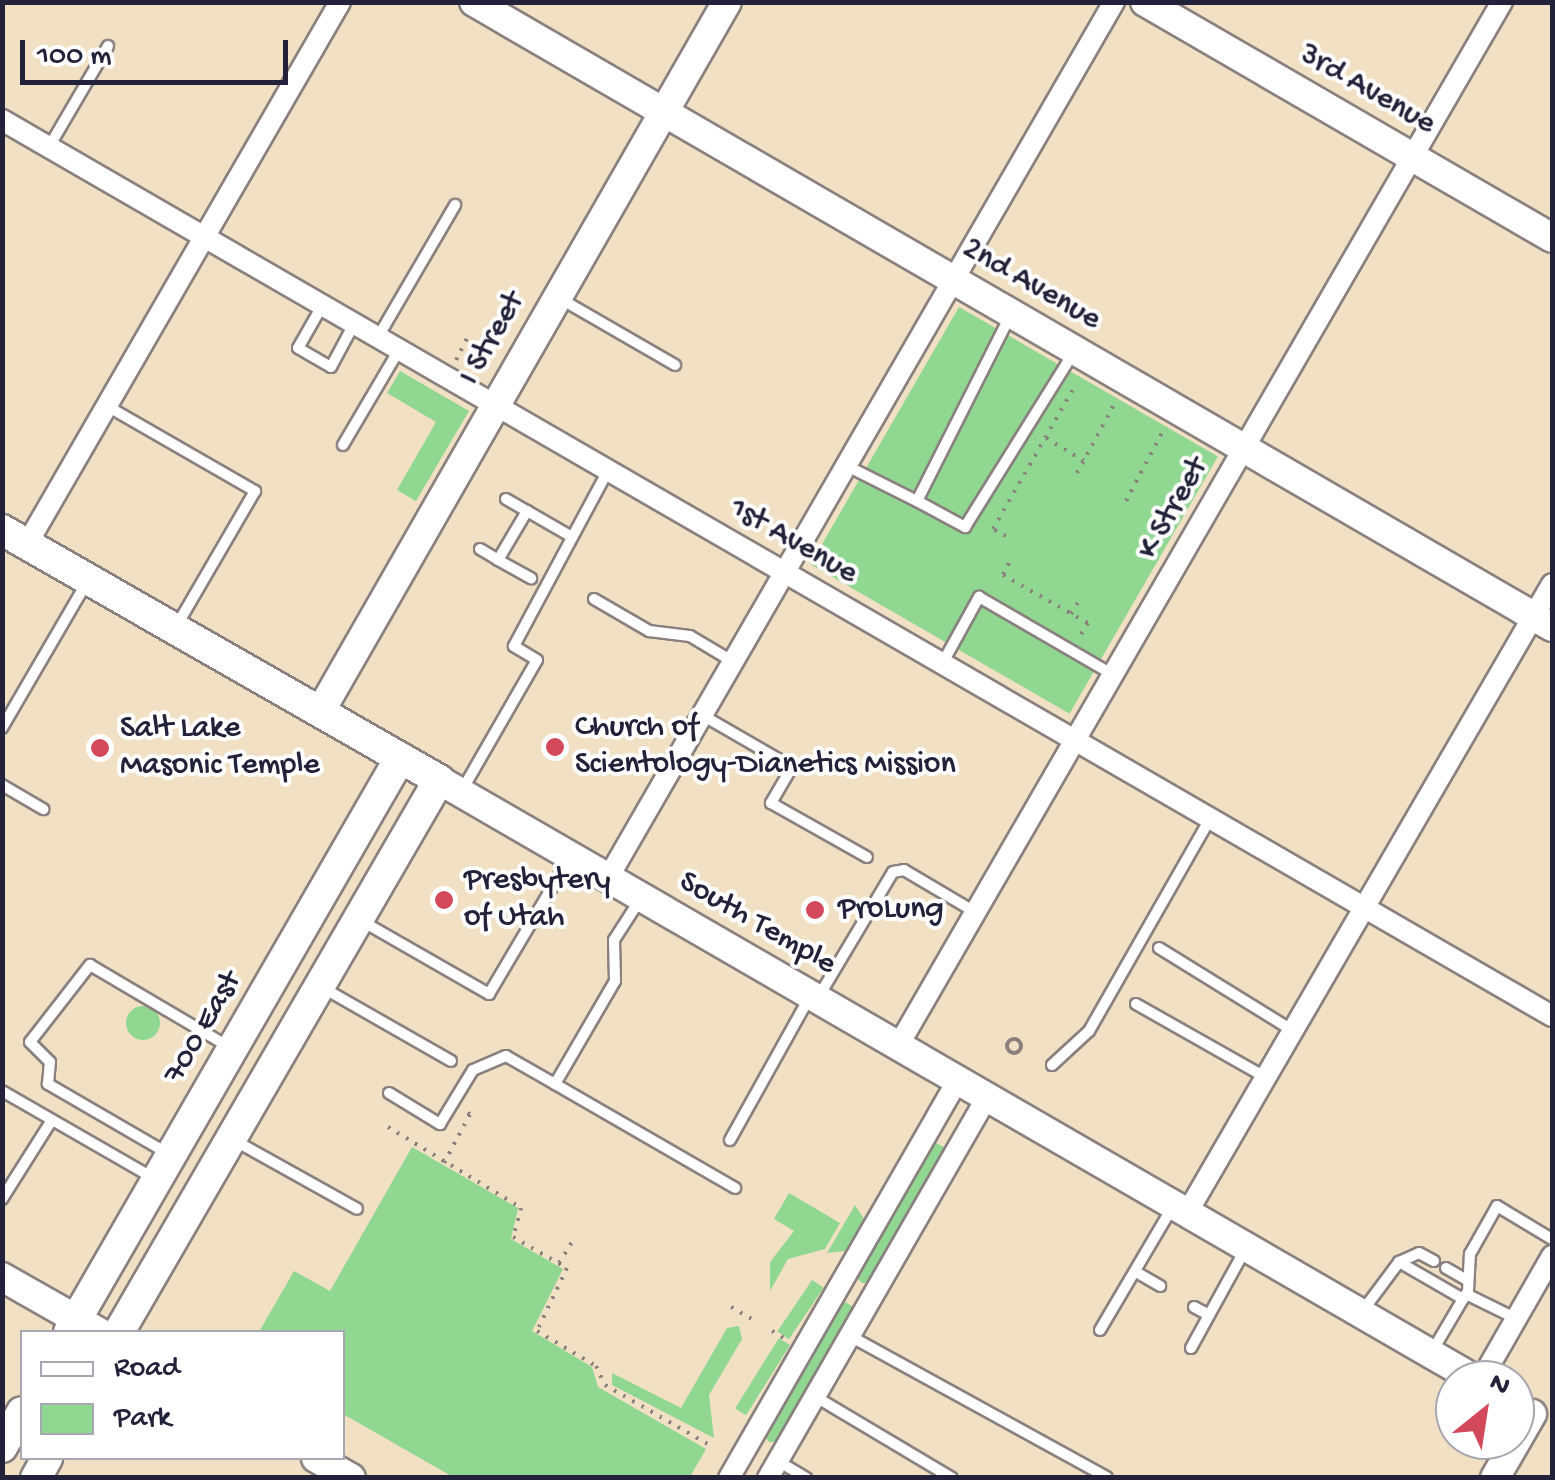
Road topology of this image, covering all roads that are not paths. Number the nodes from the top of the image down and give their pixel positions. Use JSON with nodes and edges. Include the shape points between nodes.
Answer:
{"nodes":[{"id":1,"x":340,"y":2,"type":"edge"},
{"id":2,"x":474,"y":2,"type":"edge"},
{"id":3,"x":727,"y":2,"type":"edge"},
{"id":4,"x":1114,"y":2,"type":"edge"},
{"id":5,"x":1146,"y":2,"type":"edge"},
{"id":6,"x":1502,"y":2,"type":"edge"},
{"id":7,"x":108,"y":46,"type":"dead end"},
{"id":8,"x":664,"y":112,"type":"junction"},
{"id":9,"x":2,"y":120,"type":"edge"},
{"id":10,"x":49,"y":147,"type":"junction"},
{"id":11,"x":1413,"y":158,"type":"junction"},
{"id":12,"x":455,"y":204,"type":"dead end"},
{"id":13,"x":204,"y":237,"type":"junction"},
{"id":14,"x":1552,"y":238,"type":"edge"},
{"id":15,"x":953,"y":280,"type":"junction"},
{"id":16,"x":557,"y":298,"type":"junction"},
{"id":17,"x":322,"y":306,"type":"junction"},
{"id":18,"x":1010,"y":314,"type":"junction"},
{"id":19,"x":354,"y":324,"type":"junction"},
{"id":20,"x":378,"y":337,"type":"junction"},
{"id":21,"x":399,"y":350,"type":"junction"},
{"id":22,"x":1075,"y":351,"type":"junction"},
{"id":23,"x":675,"y":365,"type":"dead end"},
{"id":24,"x":496,"y":405,"type":"junction"},
{"id":25,"x":106,"y":406,"type":"junction"},
{"id":26,"x":343,"y":446,"type":"dead end"},
{"id":27,"x":1243,"y":449,"type":"junction"},
{"id":28,"x":846,"y":465,"type":"junction"},
{"id":29,"x":609,"y":469,"type":"junction"},
{"id":30,"x":506,"y":500,"type":"dead end"},
{"id":31,"x":917,"y":501,"type":"junction"},
{"id":32,"x":526,"y":511,"type":"junction"},
{"id":33,"x":15,"y":537,"type":"edge"},
{"id":34,"x":572,"y":538,"type":"junction"},
{"id":35,"x":480,"y":549,"type":"dead end"},
{"id":36,"x":498,"y":560,"type":"junction"},
{"id":37,"x":785,"y":572,"type":"junction"},
{"id":38,"x":531,"y":578,"type":"dead end"},
{"id":39,"x":88,"y":579,"type":"junction"},
{"id":40,"x":1552,"y":584,"type":"edge"},
{"id":41,"x":594,"y":599,"type":"dead end"},
{"id":42,"x":1543,"y":622,"type":"edge"},
{"id":43,"x":175,"y":629,"type":"junction"},
{"id":44,"x":733,"y":662,"type":"junction"},
{"id":45,"x":942,"y":664,"type":"junction"},
{"id":46,"x":1113,"y":675,"type":"junction"},
{"id":47,"x":320,"y":712,"type":"junction"},
{"id":48,"x":702,"y":715,"type":"junction"},
{"id":49,"x":2,"y":728,"type":"edge"},
{"id":50,"x":1074,"y":741,"type":"junction"},
{"id":51,"x":400,"y":758,"type":"junction"},
{"id":52,"x":2,"y":786,"type":"edge"},
{"id":53,"x":450,"y":786,"type":"junction"},
{"id":54,"x":43,"y":809,"type":"dead end"},
{"id":55,"x":1210,"y":819,"type":"junction"},
{"id":56,"x":571,"y":856,"type":"junction"},
{"id":57,"x":867,"y":857,"type":"dead end"},
{"id":58,"x":608,"y":878,"type":"junction"},
{"id":59,"x":641,"y":897,"type":"junction"},
{"id":60,"x":1363,"y":908,"type":"junction"},
{"id":61,"x":975,"y":912,"type":"junction"},
{"id":62,"x":358,"y":919,"type":"junction"},
{"id":63,"x":1159,"y":948,"type":"dead end"},
{"id":64,"x":319,"y":986,"type":"junction"},
{"id":65,"x":814,"y":997,"type":"junction"},
{"id":66,"x":1136,"y":1004,"type":"dead end"},
{"id":67,"x":1552,"y":1016,"type":"edge"},
{"id":68,"x":1292,"y":1030,"type":"junction"},
{"id":69,"x":898,"y":1046,"type":"junction"},
{"id":70,"x":232,"y":1049,"type":"junction"},
{"id":71,"x":451,"y":1060,"type":"dead end"},
{"id":72,"x":1052,"y":1065,"type":"dead end"},
{"id":73,"x":1265,"y":1077,"type":"junction"},
{"id":74,"x":958,"y":1080,"type":"junction"},
{"id":75,"x":555,"y":1084,"type":"junction"},
{"id":76,"x":2,"y":1091,"type":"edge"},
{"id":77,"x":389,"y":1093,"type":"dead end"},
{"id":78,"x":987,"y":1097,"type":"junction"},
{"id":79,"x":52,"y":1120,"type":"junction"},
{"id":80,"x":232,"y":1138,"type":"junction"},
{"id":81,"x":730,"y":1140,"type":"dead end"},
{"id":82,"x":164,"y":1167,"type":"junction"},
{"id":83,"x":735,"y":1188,"type":"dead end"},
{"id":84,"x":2,"y":1199,"type":"edge"},
{"id":85,"x":357,"y":1209,"type":"dead end"},
{"id":86,"x":1180,"y":1209,"type":"junction"},
{"id":87,"x":1552,"y":1239,"type":"edge"},
{"id":88,"x":1246,"y":1247,"type":"junction"},
{"id":89,"x":1552,"y":1256,"type":"edge"},
{"id":90,"x":1434,"y":1261,"type":"dead end"},
{"id":91,"x":1399,"y":1262,"type":"junction"},
{"id":92,"x":1446,"y":1268,"type":"dead end"},
{"id":93,"x":1136,"y":1272,"type":"junction"},
{"id":94,"x":2,"y":1276,"type":"edge"},
{"id":95,"x":843,"y":1281,"type":"junction"},
{"id":96,"x":1160,"y":1286,"type":"dead end"},
{"id":97,"x":1466,"y":1290,"type":"junction"},
{"id":98,"x":872,"y":1297,"type":"junction"},
{"id":99,"x":1194,"y":1307,"type":"dead end"},
{"id":100,"x":1360,"y":1314,"type":"junction"},
{"id":101,"x":1209,"y":1315,"type":"junction"},
{"id":102,"x":1516,"y":1318,"type":"junction"},
{"id":103,"x":82,"y":1328,"type":"edge"},
{"id":104,"x":119,"y":1330,"type":"edge"},
{"id":105,"x":1100,"y":1330,"type":"dead end"},
{"id":106,"x":850,"y":1336,"type":"junction"},
{"id":107,"x":1192,"y":1348,"type":"dead end"},
{"id":108,"x":1431,"y":1354,"type":"junction"},
{"id":109,"x":1442,"y":1360,"type":"edge"},
{"id":110,"x":1490,"y":1360,"type":"edge"},
{"id":111,"x":815,"y":1396,"type":"junction"},
{"id":112,"x":20,"y":1416,"type":"edge"},
{"id":113,"x":749,"y":1443,"type":"junction"},
{"id":114,"x":2,"y":1447,"type":"edge"},
{"id":115,"x":320,"y":1460,"type":"edge"},
{"id":116,"x":773,"y":1469,"type":"edge"},
{"id":117,"x":1107,"y":1477,"type":"edge"},
{"id":118,"x":351,"y":1478,"type":"edge"},
{"id":119,"x":729,"y":1478,"type":"edge"},
{"id":120,"x":806,"y":1478,"type":"edge"},
{"id":121,"x":952,"y":1478,"type":"edge"}],
"edges":[{"from":1,"to":13,"type":"street"},
{"from":2,"to":8,"type":"street","name":"2nd Avenue"},
{"from":3,"to":8,"type":"street","name":"I Street"},
{"from":4,"to":15,"type":"street"},
{"from":5,"to":11,"type":"street","name":"3rd Avenue"},
{"from":6,"to":11,"type":"street","name":"K Street"},
{"from":7,"to":10,"type":"lane"},
{"from":8,"to":15,"type":"street","name":"2nd Avenue"},
{"from":8,"to":16,"type":"street","name":"I Street"},
{"from":9,"to":10,"type":"street","name":"1st Avenue"},
{"from":10,"to":13,"type":"street","name":"1st Avenue"},
{"from":11,"to":14,"type":"street","name":"3rd Avenue"},
{"from":11,"to":27,"type":"street","name":"K Street"},
{"from":12,"to":20,"type":"lane"},
{"from":13,"to":17,"type":"street","name":"1st Avenue"},
{"from":13,"to":25,"type":"street"},
{"from":15,"to":18,"type":"street","name":"2nd Avenue"},
{"from":15,"to":28,"type":"street"},
{"from":16,"to":23,"type":"lane"},
{"from":16,"to":24,"type":"street","name":"I Street"},
{"from":17,"to":19,"type":"street","name":"1st Avenue"},
{"from":17,"to":19,"type":"lane","via":[[301,342],[334,362]]},
{"from":18,"to":22,"type":"street","name":"2nd Avenue"},
{"from":18,"to":31,"type":"lane"},
{"from":19,"to":20,"type":"street","name":"1st Avenue"},
{"from":20,"to":21,"type":"street","name":"1st Avenue"},
{"from":21,"to":24,"type":"street","name":"1st Avenue"},
{"from":21,"to":26,"type":"lane"},
{"from":22,"to":27,"type":"street","name":"2nd Avenue"},
{"from":22,"to":31,"type":"lane","via":[[965,527]]},
{"from":24,"to":29,"type":"street","name":"1st Avenue"},
{"from":24,"to":47,"type":"street","name":"I Street"},
{"from":25,"to":33,"type":"street"},
{"from":25,"to":43,"type":"lane","via":[[256,491]]},
{"from":27,"to":42,"type":"street","name":"2nd Avenue"},
{"from":27,"to":46,"type":"street","name":"K Street"},
{"from":28,"to":31,"type":"lane"},
{"from":28,"to":37,"type":"street"},
{"from":29,"to":34,"type":"lane"},
{"from":29,"to":37,"type":"street","name":"1st Avenue"},
{"from":30,"to":32,"type":"lane"},
{"from":32,"to":34,"type":"lane"},
{"from":32,"to":36,"type":"lane"},
{"from":33,"to":39,"type":"main road","name":"South Temple"},
{"from":34,"to":53,"type":"lane","via":[[514,646],[537,660]]},
{"from":35,"to":36,"type":"lane"},
{"from":36,"to":38,"type":"lane"},
{"from":37,"to":44,"type":"street"},
{"from":37,"to":45,"type":"street","name":"1st Avenue"},
{"from":39,"to":43,"type":"main road","name":"South Temple"},
{"from":39,"to":49,"type":"lane"},
{"from":40,"to":42,"type":"street"},
{"from":41,"to":44,"type":"lane","via":[[649,632],[690,636]]},
{"from":42,"to":60,"type":"street"},
{"from":43,"to":47,"type":"main road","name":"South Temple"},
{"from":44,"to":48,"type":"street"},
{"from":45,"to":46,"type":"lane","via":[[979,597]]},
{"from":45,"to":50,"type":"street","name":"1st Avenue"},
{"from":46,"to":50,"type":"street","name":"K Street"},
{"from":47,"to":51,"type":"main road","name":"South Temple"},
{"from":48,"to":57,"type":"lane","via":[[792,767],[772,803]]},
{"from":48,"to":58,"type":"street"},
{"from":50,"to":55,"type":"street","name":"1st Avenue"},
{"from":50,"to":61,"type":"street","name":"K Street"},
{"from":51,"to":53,"type":"main road","name":"South Temple"},
{"from":51,"to":70,"type":"main road","name":"700 East"},
{"from":52,"to":54,"type":"lane"},
{"from":53,"to":56,"type":"street","name":"South Temple"},
{"from":53,"to":62,"type":"main road"},
{"from":55,"to":60,"type":"street","name":"1st Avenue"},
{"from":55,"to":72,"type":"lane","via":[[1089,1032]]},
{"from":56,"to":58,"type":"street","name":"South Temple"},
{"from":56,"to":62,"type":"lane","via":[[489,994]]},
{"from":58,"to":59,"type":"street","name":"South Temple"},
{"from":59,"to":65,"type":"street","name":"South Temple"},
{"from":59,"to":75,"type":"lane","via":[[614,940],[614,981]]},
{"from":60,"to":67,"type":"street","name":"1st Avenue"},
{"from":60,"to":68,"type":"street"},
{"from":61,"to":65,"type":"lane","via":[[904,870],[892,872]]},
{"from":61,"to":69,"type":"street","name":"K Street"},
{"from":62,"to":64,"type":"main road"},
{"from":63,"to":68,"type":"lane"},
{"from":64,"to":71,"type":"lane"},
{"from":64,"to":80,"type":"main road"},
{"from":65,"to":69,"type":"street","name":"South Temple"},
{"from":65,"to":81,"type":"lane"},
{"from":66,"to":73,"type":"lane"},
{"from":68,"to":73,"type":"street"},
{"from":69,"to":74,"type":"street","name":"South Temple"},
{"from":70,"to":82,"type":"main road","name":"700 East"},
{"from":70,"to":82,"type":"lane","via":[[90,965],[68,982],[31,1049],[50,1062],[48,1084]]},
{"from":73,"to":86,"type":"street"},
{"from":74,"to":78,"type":"street","name":"South Temple"},
{"from":74,"to":95,"type":"street"},
{"from":75,"to":77,"type":"lane","via":[[506,1056],[473,1070],[440,1124]]},
{"from":75,"to":83,"type":"lane"},
{"from":76,"to":79,"type":"lane"},
{"from":78,"to":86,"type":"street","name":"South Temple"},
{"from":78,"to":98,"type":"street"},
{"from":79,"to":82,"type":"lane"},
{"from":79,"to":84,"type":"lane"},
{"from":80,"to":85,"type":"lane"},
{"from":80,"to":104,"type":"main road"},
{"from":82,"to":103,"type":"main road","name":"700 East"},
{"from":86,"to":88,"type":"street","name":"South Temple"},
{"from":86,"to":93,"type":"lane"},
{"from":87,"to":97,"type":"lane","via":[[1497,1206],[1470,1254]]},
{"from":88,"to":100,"type":"street","name":"South Temple"},
{"from":88,"to":101,"type":"lane"},
{"from":89,"to":102,"type":"street"},
{"from":90,"to":91,"type":"lane","via":[[1418,1253]]},
{"from":91,"to":97,"type":"lane"},
{"from":91,"to":100,"type":"lane"},
{"from":92,"to":97,"type":"lane"},
{"from":93,"to":96,"type":"lane"},
{"from":93,"to":105,"type":"lane"},
{"from":94,"to":103,"type":"street"},
{"from":95,"to":98,"type":"street"},
{"from":95,"to":113,"type":"street"},
{"from":97,"to":102,"type":"lane"},
{"from":97,"to":108,"type":"lane"},
{"from":98,"to":106,"type":"street"},
{"from":99,"to":101,"type":"lane"},
{"from":100,"to":108,"type":"street","name":"South Temple"},
{"from":101,"to":107,"type":"lane"},
{"from":102,"to":110,"type":"street"},
{"from":106,"to":111,"type":"street"},
{"from":106,"to":117,"type":"lane"},
{"from":108,"to":109,"type":"street","name":"South Temple"},
{"from":111,"to":116,"type":"street"},
{"from":111,"to":121,"type":"lane"},
{"from":112,"to":114,"type":"main road"},
{"from":113,"to":116,"type":"street"},
{"from":113,"to":119,"type":"street"},
{"from":115,"to":118,"type":"street"},
{"from":116,"to":120,"type":"lane"}]}
